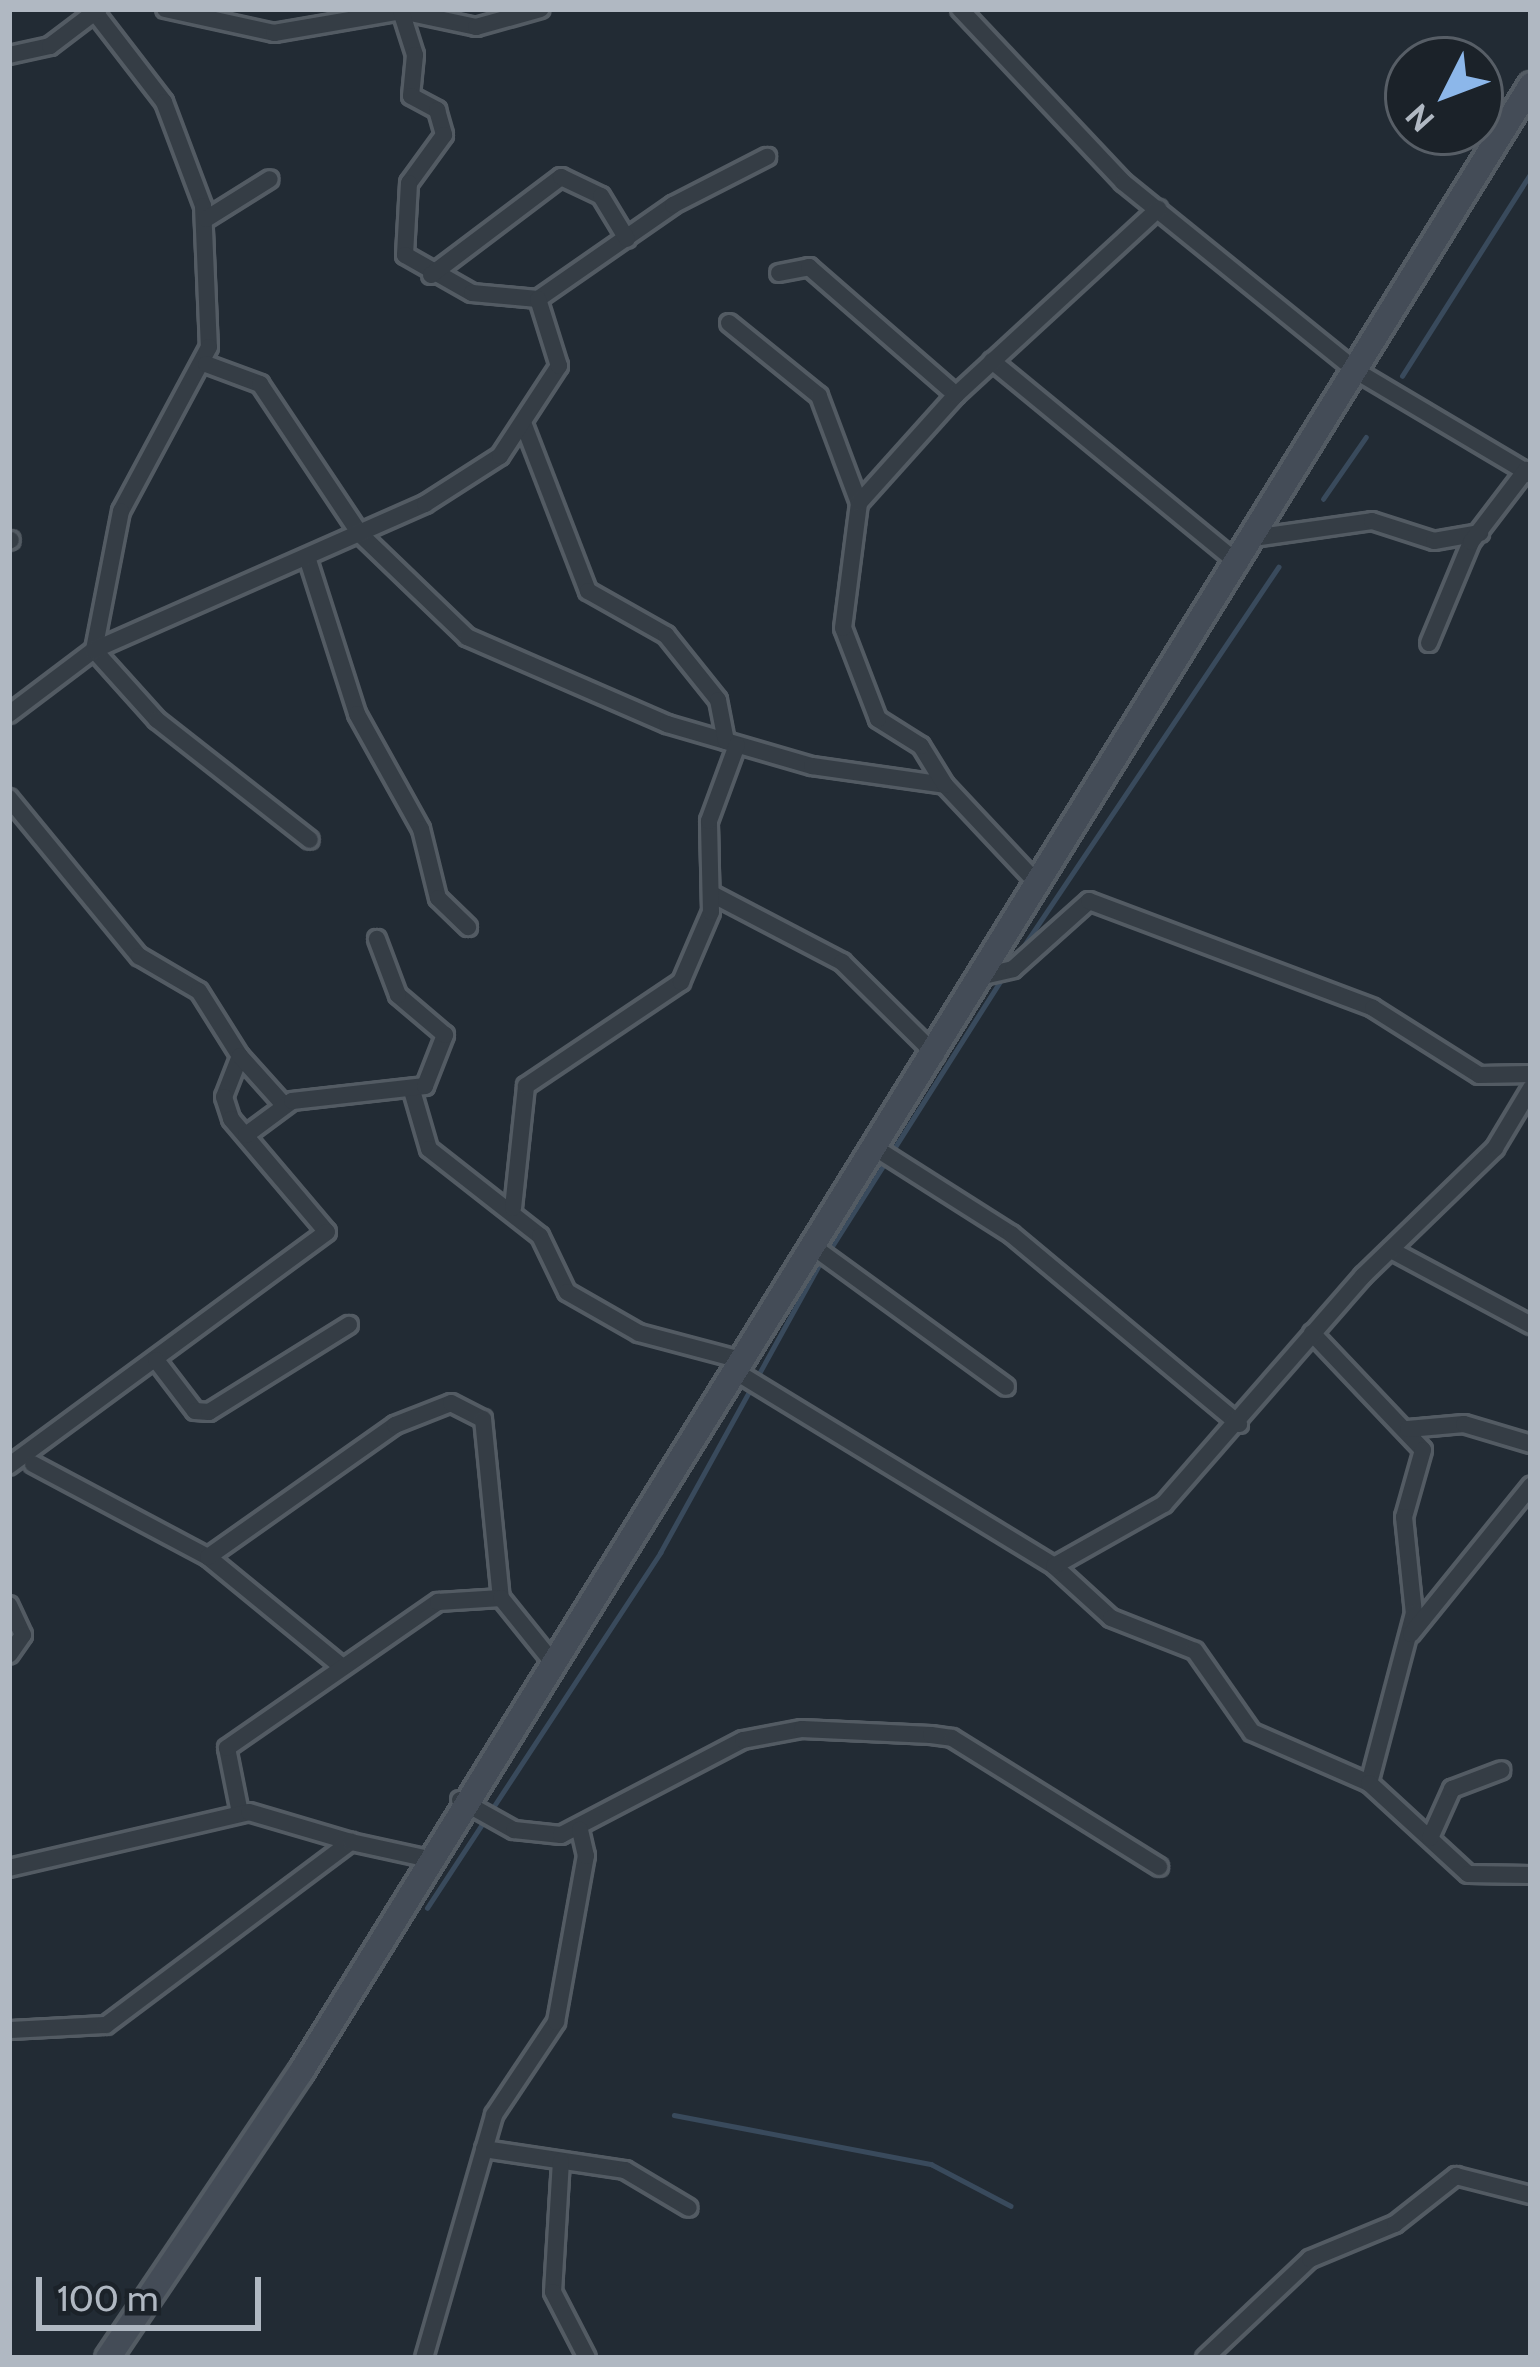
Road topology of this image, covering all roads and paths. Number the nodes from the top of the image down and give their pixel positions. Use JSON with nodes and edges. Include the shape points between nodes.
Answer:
{"nodes":[{"id":1,"x":165,"y":9,"type":"edge"},
{"id":2,"x":541,"y":9,"type":"edge"},
{"id":3,"x":960,"y":9,"type":"edge"},
{"id":4,"x":401,"y":11,"type":"edge"},
{"id":5,"x":98,"y":12,"type":"edge"},
{"id":6,"x":9,"y":55,"type":"edge"},
{"id":7,"x":1531,"y":85,"type":"edge"},
{"id":8,"x":767,"y":157,"type":"dead end"},
{"id":9,"x":270,"y":178,"type":"dead end"},
{"id":10,"x":1158,"y":209,"type":"junction"},
{"id":11,"x":206,"y":219,"type":"junction"},
{"id":12,"x":627,"y":238,"type":"junction"},
{"id":13,"x":779,"y":273,"type":"dead end"},
{"id":14,"x":431,"y":275,"type":"junction"},
{"id":15,"x":538,"y":299,"type":"junction"},
{"id":16,"x":729,"y":323,"type":"dead end"},
{"id":17,"x":992,"y":361,"type":"junction"},
{"id":18,"x":206,"y":364,"type":"junction"},
{"id":19,"x":1356,"y":371,"type":"junction"},
{"id":20,"x":956,"y":395,"type":"junction"},
{"id":21,"x":524,"y":425,"type":"junction"},
{"id":22,"x":1528,"y":472,"type":"edge"},
{"id":23,"x":859,"y":503,"type":"junction"},
{"id":24,"x":1480,"y":533,"type":"junction"},
{"id":25,"x":360,"y":534,"type":"junction"},
{"id":26,"x":1252,"y":538,"type":"junction"},
{"id":27,"x":307,"y":557,"type":"junction"},
{"id":28,"x":1239,"y":564,"type":"junction"},
{"id":29,"x":1429,"y":643,"type":"dead end"},
{"id":30,"x":94,"y":650,"type":"junction"},
{"id":31,"x":9,"y":714,"type":"edge"},
{"id":32,"x":732,"y":743,"type":"junction"},
{"id":33,"x":946,"y":785,"type":"junction"},
{"id":34,"x":9,"y":798,"type":"edge"},
{"id":35,"x":310,"y":840,"type":"dead end"},
{"id":36,"x":1039,"y":885,"type":"junction"},
{"id":37,"x":712,"y":894,"type":"junction"},
{"id":38,"x":468,"y":928,"type":"dead end"},
{"id":39,"x":377,"y":939,"type":"dead end"},
{"id":40,"x":979,"y":977,"type":"junction"},
{"id":41,"x":936,"y":1055,"type":"junction"},
{"id":42,"x":240,"y":1056,"type":"junction"},
{"id":43,"x":1531,"y":1074,"type":"edge"},
{"id":44,"x":1531,"y":1088,"type":"edge"},
{"id":45,"x":412,"y":1094,"type":"junction"},
{"id":46,"x":283,"y":1104,"type":"junction"},
{"id":47,"x":246,"y":1135,"type":"junction"},
{"id":48,"x":877,"y":1149,"type":"junction"},
{"id":49,"x":513,"y":1208,"type":"junction"},
{"id":50,"x":815,"y":1248,"type":"junction"},
{"id":51,"x":1391,"y":1250,"type":"junction"},
{"id":52,"x":349,"y":1325,"type":"dead end"},
{"id":53,"x":1531,"y":1325,"type":"edge"},
{"id":54,"x":1312,"y":1333,"type":"junction"},
{"id":55,"x":156,"y":1360,"type":"junction"},
{"id":56,"x":741,"y":1367,"type":"junction"},
{"id":57,"x":1006,"y":1387,"type":"dead end"},
{"id":58,"x":1238,"y":1424,"type":"junction"},
{"id":59,"x":1408,"y":1429,"type":"junction"},
{"id":60,"x":1531,"y":1444,"type":"edge"},
{"id":61,"x":33,"y":1464,"type":"dead end"},
{"id":62,"x":9,"y":1466,"type":"edge"},
{"id":63,"x":1531,"y":1486,"type":"edge"},
{"id":64,"x":208,"y":1557,"type":"junction"},
{"id":65,"x":1054,"y":1566,"type":"junction"},
{"id":66,"x":501,"y":1598,"type":"junction"},
{"id":67,"x":9,"y":1605,"type":"edge"},
{"id":68,"x":1409,"y":1637,"type":"junction"},
{"id":69,"x":9,"y":1655,"type":"edge"},
{"id":70,"x":550,"y":1659,"type":"junction"},
{"id":71,"x":341,"y":1666,"type":"junction"},
{"id":72,"x":1502,"y":1770,"type":"dead end"},
{"id":73,"x":1369,"y":1783,"type":"junction"},
{"id":74,"x":460,"y":1799,"type":"junction"},
{"id":75,"x":240,"y":1813,"type":"junction"},
{"id":76,"x":580,"y":1830,"type":"junction"},
{"id":77,"x":1430,"y":1838,"type":"junction"},
{"id":78,"x":351,"y":1842,"type":"junction"},
{"id":79,"x":429,"y":1859,"type":"junction"},
{"id":80,"x":1159,"y":1867,"type":"dead end"},
{"id":81,"x":9,"y":1868,"type":"edge"},
{"id":82,"x":1531,"y":1875,"type":"edge"},
{"id":83,"x":9,"y":2030,"type":"edge"},
{"id":84,"x":484,"y":2149,"type":"junction"},
{"id":85,"x":561,"y":2161,"type":"junction"},
{"id":86,"x":1531,"y":2195,"type":"edge"},
{"id":87,"x":689,"y":2208,"type":"dead end"},
{"id":88,"x":108,"y":2358,"type":"edge"},
{"id":89,"x":424,"y":2358,"type":"edge"},
{"id":90,"x":587,"y":2358,"type":"edge"},
{"id":91,"x":1205,"y":2358,"type":"edge"}],
"edges":[{"from":1,"to":4,"type":"street","via":[[274,33]]},
{"from":2,"to":4,"type":"street","via":[[476,27]]},
{"from":3,"to":10,"type":"street"},
{"from":4,"to":14,"type":"street","via":[[411,96],[442,118],[436,152],[409,183],[404,242],[409,261]]},
{"from":5,"to":6,"type":"street","via":[[50,46]]},
{"from":5,"to":11,"type":"street","via":[[164,102]]},
{"from":7,"to":19,"type":"street"},
{"from":8,"to":12,"type":"street"},
{"from":9,"to":11,"type":"street"},
{"from":10,"to":17,"type":"street"},
{"from":10,"to":19,"type":"street"},
{"from":11,"to":18,"type":"street"},
{"from":12,"to":14,"type":"street","via":[[601,196],[561,177]]},
{"from":12,"to":15,"type":"street"},
{"from":13,"to":20,"type":"street","via":[[809,268]]},
{"from":14,"to":15,"type":"street","via":[[472,293]]},
{"from":15,"to":21,"type":"street","via":[[559,366]]},
{"from":16,"to":23,"type":"street","via":[[819,396]]},
{"from":17,"to":20,"type":"street"},
{"from":17,"to":28,"type":"street"},
{"from":18,"to":25,"type":"street","via":[[260,384]]},
{"from":18,"to":30,"type":"street","via":[[121,511]]},
{"from":19,"to":22,"type":"street"},
{"from":19,"to":26,"type":"street"},
{"from":20,"to":23,"type":"street"},
{"from":21,"to":25,"type":"street","via":[[473,476]]},
{"from":21,"to":32,"type":"street","via":[[588,591],[680,649],[724,712]]},
{"from":22,"to":24,"type":"street"},
{"from":23,"to":33,"type":"street","via":[[843,628],[878,719],[921,746]]},
{"from":24,"to":26,"type":"street","via":[[1434,541],[1372,521]]},
{"from":24,"to":29,"type":"street"},
{"from":25,"to":27,"type":"street"},
{"from":25,"to":32,"type":"street","via":[[467,637],[515,665]]},
{"from":26,"to":28,"type":"street"},
{"from":27,"to":30,"type":"street"},
{"from":27,"to":38,"type":"street","via":[[357,714],[421,829],[438,898]]},
{"from":28,"to":36,"type":"street"},
{"from":30,"to":31,"type":"street"},
{"from":30,"to":35,"type":"street","via":[[157,720]]},
{"from":32,"to":33,"type":"street"},
{"from":32,"to":37,"type":"street","via":[[709,821]]},
{"from":33,"to":36,"type":"street"},
{"from":34,"to":42,"type":"street","via":[[139,956],[199,991]]},
{"from":36,"to":40,"type":"street"},
{"from":37,"to":41,"type":"street","via":[[842,962]]},
{"from":37,"to":49,"type":"street","via":[[681,982],[526,1086]]},
{"from":39,"to":45,"type":"street","via":[[403,1002],[445,1035]]},
{"from":40,"to":41,"type":"street"},
{"from":40,"to":43,"type":"street","via":[[1013,969],[1089,901],[1373,1007],[1479,1075]]},
{"from":41,"to":48,"type":"street"},
{"from":42,"to":46,"type":"street"},
{"from":42,"to":47,"type":"street","via":[[224,1104]]},
{"from":44,"to":51,"type":"street","via":[[1495,1148]]},
{"from":45,"to":46,"type":"street","via":[[365,1087]]},
{"from":45,"to":49,"type":"street","via":[[429,1149]]},
{"from":46,"to":47,"type":"street"},
{"from":47,"to":55,"type":"street","via":[[327,1232]]},
{"from":48,"to":50,"type":"street"},
{"from":48,"to":58,"type":"street","via":[[1011,1234]]},
{"from":49,"to":56,"type":"street","via":[[548,1244],[567,1292],[602,1318]]},
{"from":50,"to":56,"type":"street"},
{"from":50,"to":57,"type":"street"},
{"from":51,"to":53,"type":"street"},
{"from":51,"to":54,"type":"street"},
{"from":52,"to":55,"type":"street","via":[[209,1412],[195,1411]]},
{"from":54,"to":58,"type":"street"},
{"from":54,"to":59,"type":"street"},
{"from":55,"to":62,"type":"street"},
{"from":56,"to":65,"type":"street"},
{"from":56,"to":70,"type":"street"},
{"from":58,"to":65,"type":"street","via":[[1164,1504]]},
{"from":59,"to":60,"type":"street","via":[[1464,1424]]},
{"from":59,"to":68,"type":"street","via":[[1424,1459],[1404,1517],[1418,1588]]},
{"from":61,"to":64,"type":"street"},
{"from":63,"to":68,"type":"street"},
{"from":64,"to":66,"type":"street","via":[[395,1425],[451,1402],[483,1419]]},
{"from":64,"to":71,"type":"street"},
{"from":65,"to":73,"type":"street","via":[[1111,1618],[1195,1652],[1252,1732]]},
{"from":66,"to":70,"type":"street"},
{"from":66,"to":71,"type":"street","via":[[438,1602]]},
{"from":67,"to":69,"type":"street","via":[[23,1635]]},
{"from":68,"to":73,"type":"street"},
{"from":70,"to":74,"type":"street"},
{"from":71,"to":75,"type":"street","via":[[226,1748]]},
{"from":72,"to":77,"type":"street","via":[[1452,1789]]},
{"from":73,"to":77,"type":"street"},
{"from":74,"to":76,"type":"street","via":[[514,1830]]},
{"from":74,"to":79,"type":"street"},
{"from":75,"to":78,"type":"street"},
{"from":75,"to":81,"type":"street"},
{"from":76,"to":80,"type":"street","via":[[743,1740],[802,1729],[931,1736],[952,1738]]},
{"from":76,"to":84,"type":"street","via":[[586,1856],[556,2022]]},
{"from":77,"to":82,"type":"street","via":[[1468,1874]]},
{"from":78,"to":79,"type":"street"},
{"from":78,"to":83,"type":"street","via":[[106,2025]]},
{"from":79,"to":88,"type":"street"},
{"from":84,"to":85,"type":"street"},
{"from":84,"to":89,"type":"street"},
{"from":85,"to":87,"type":"street","via":[[625,2170]]},
{"from":85,"to":90,"type":"street","via":[[553,2292]]},
{"from":86,"to":91,"type":"street","via":[[1456,2176],[1395,2224],[1310,2259]]}]}
